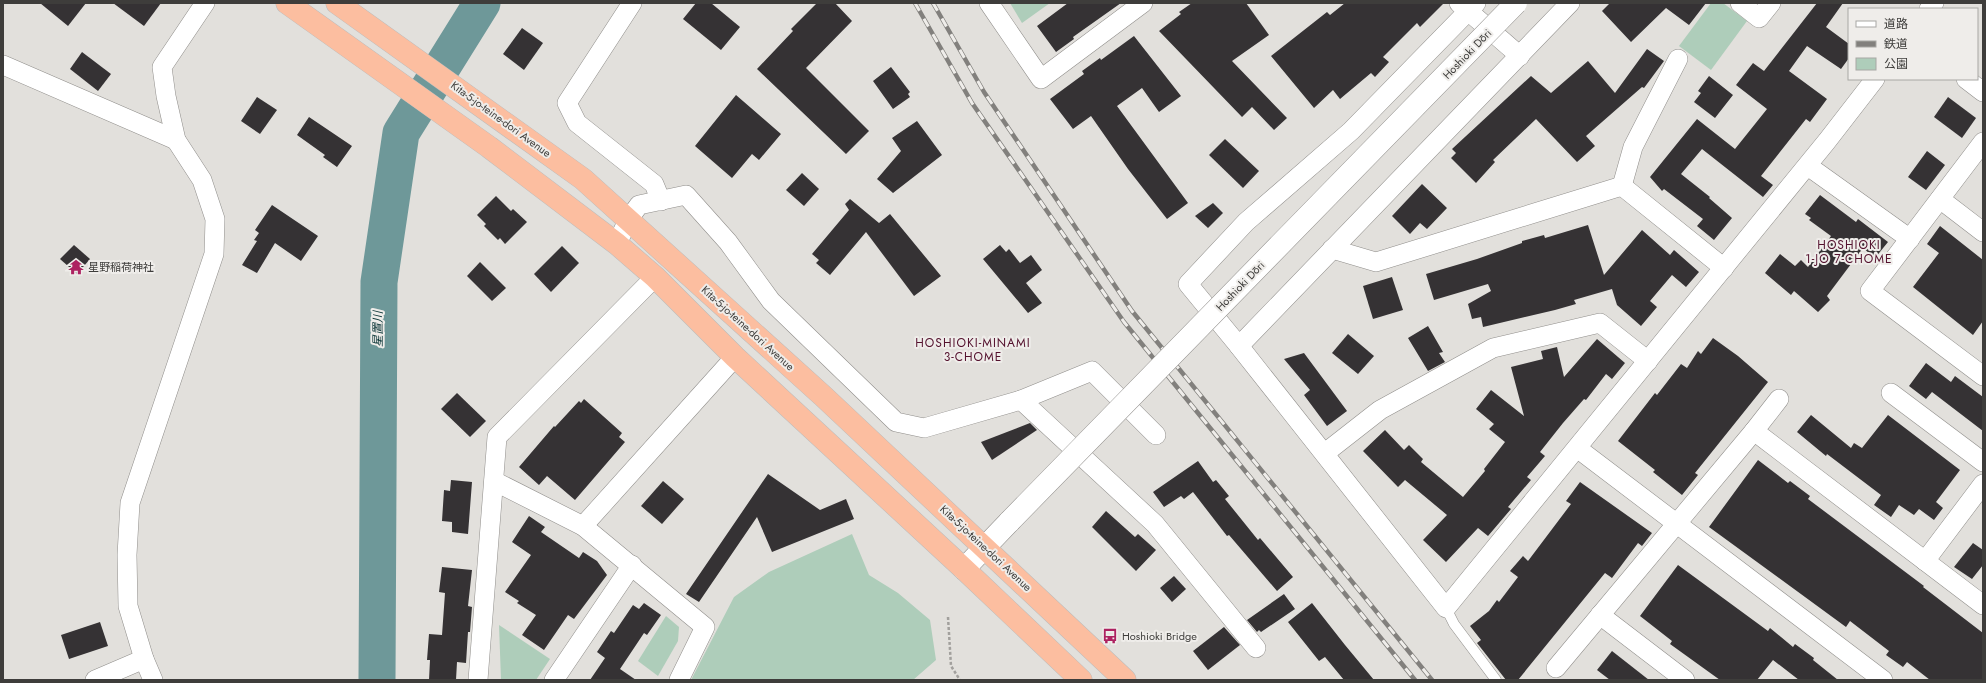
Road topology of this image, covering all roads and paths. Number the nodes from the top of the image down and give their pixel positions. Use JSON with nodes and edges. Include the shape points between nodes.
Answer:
{"nodes":[{"id":1,"x":205,"y":3,"type":"edge"},
{"id":2,"x":287,"y":3,"type":"edge"},
{"id":3,"x":632,"y":3,"type":"edge"},
{"id":4,"x":989,"y":3,"type":"edge"},
{"id":5,"x":1143,"y":3,"type":"edge"},
{"id":6,"x":1516,"y":3,"type":"edge"},
{"id":7,"x":1570,"y":3,"type":"edge"},
{"id":8,"x":1740,"y":3,"type":"edge"},
{"id":9,"x":1771,"y":3,"type":"edge"},
{"id":10,"x":341,"y":6,"type":"edge"},
{"id":11,"x":1468,"y":6,"type":"edge"},
{"id":12,"x":1520,"y":56,"type":"junction"},
{"id":13,"x":1678,"y":59,"type":"dead end"},
{"id":14,"x":3,"y":65,"type":"edge"},
{"id":15,"x":1874,"y":80,"type":"edge"},
{"id":16,"x":1967,"y":80,"type":"edge"},
{"id":17,"x":1983,"y":92,"type":"edge"},
{"id":18,"x":176,"y":140,"type":"junction"},
{"id":19,"x":1983,"y":142,"type":"edge"},
{"id":20,"x":1808,"y":166,"type":"junction"},
{"id":21,"x":1622,"y":186,"type":"junction"},
{"id":22,"x":1940,"y":199,"type":"junction"},
{"id":23,"x":661,"y":201,"type":"junction"},
{"id":24,"x":628,"y":220,"type":"junction"},
{"id":25,"x":1983,"y":232,"type":"edge"},
{"id":26,"x":1910,"y":239,"type":"junction"},
{"id":27,"x":618,"y":244,"type":"junction"},
{"id":28,"x":1332,"y":249,"type":"junction"},
{"id":29,"x":1724,"y":268,"type":"junction"},
{"id":30,"x":655,"y":277,"type":"junction"},
{"id":31,"x":1239,"y":346,"type":"junction"},
{"id":32,"x":735,"y":357,"type":"junction"},
{"id":33,"x":1648,"y":361,"type":"junction"},
{"id":34,"x":1983,"y":376,"type":"edge"},
{"id":35,"x":1891,"y":393,"type":"dead end"},
{"id":36,"x":1779,"y":399,"type":"dead end"},
{"id":37,"x":1021,"y":400,"type":"junction"},
{"id":38,"x":1754,"y":431,"type":"junction"},
{"id":39,"x":1156,"y":435,"type":"dead end"},
{"id":40,"x":1577,"y":448,"type":"junction"},
{"id":41,"x":1325,"y":453,"type":"junction"},
{"id":42,"x":1983,"y":462,"type":"edge"},
{"id":43,"x":494,"y":481,"type":"junction"},
{"id":44,"x":1983,"y":484,"type":"edge"},
{"id":45,"x":1677,"y":523,"type":"junction"},
{"id":46,"x":583,"y":526,"type":"junction"},
{"id":47,"x":985,"y":547,"type":"junction"},
{"id":48,"x":1925,"y":561,"type":"junction"},
{"id":49,"x":632,"y":565,"type":"junction"},
{"id":50,"x":964,"y":569,"type":"junction"},
{"id":51,"x":1983,"y":605,"type":"edge"},
{"id":52,"x":1446,"y":608,"type":"junction"},
{"id":53,"x":1600,"y":615,"type":"junction"},
{"id":54,"x":948,"y":617,"type":"dead end"},
{"id":55,"x":1256,"y":648,"type":"dead end"},
{"id":56,"x":144,"y":660,"type":"junction"},
{"id":57,"x":1556,"y":668,"type":"dead end"},
{"id":58,"x":95,"y":680,"type":"edge"},
{"id":59,"x":153,"y":680,"type":"edge"},
{"id":60,"x":478,"y":680,"type":"edge"},
{"id":61,"x":554,"y":680,"type":"edge"},
{"id":62,"x":679,"y":680,"type":"edge"},
{"id":63,"x":960,"y":680,"type":"edge"},
{"id":64,"x":1081,"y":680,"type":"edge"},
{"id":65,"x":1125,"y":680,"type":"edge"},
{"id":66,"x":1496,"y":680,"type":"edge"},
{"id":67,"x":1685,"y":680,"type":"edge"},
{"id":68,"x":1883,"y":680,"type":"edge"}],
"edges":[{"from":1,"to":18,"type":"street","via":[[162,67]]},
{"from":2,"to":27,"type":"highway","via":[[489,147]]},
{"from":3,"to":23,"type":"street","via":[[567,103],[576,123],[654,184]]},
{"from":4,"to":5,"type":"street","via":[[1040,79]]},
{"from":6,"to":47,"type":"street","name":"Hoshioki Dōri","bridge":true},
{"from":7,"to":12,"type":"street"},
{"from":8,"to":9,"type":"street","via":[[1760,18]]},
{"from":10,"to":24,"type":"highway","name":"Kita-5-jo-teine-dori Avenue","via":[[583,178]]},
{"from":11,"to":12,"type":"street"},
{"from":11,"to":31,"type":"street","via":[[1351,131],[1246,222],[1188,284]]},
{"from":12,"to":28,"type":"street"},
{"from":13,"to":21,"type":"street","via":[[1633,147]]},
{"from":14,"to":18,"type":"street"},
{"from":15,"to":20,"type":"street"},
{"from":16,"to":17,"type":"street"},
{"from":18,"to":56,"type":"street","via":[[202,180],[214,219],[214,254],[130,503],[128,606]]},
{"from":19,"to":22,"type":"street"},
{"from":20,"to":26,"type":"street"},
{"from":20,"to":29,"type":"street"},
{"from":21,"to":28,"type":"street","via":[[1376,262]]},
{"from":21,"to":29,"type":"street"},
{"from":22,"to":25,"type":"street"},
{"from":22,"to":26,"type":"street"},
{"from":23,"to":24,"type":"street","via":[[639,206]]},
{"from":23,"to":37,"type":"street","via":[[686,195],[728,242],[771,300],[896,422],[924,428]]},
{"from":24,"to":27,"type":"street"},
{"from":24,"to":47,"type":"highway","name":"Kita-5-jo-teine-dori Avenue"},
{"from":26,"to":34,"type":"street","via":[[1870,291]]},
{"from":27,"to":30,"type":"highway"},
{"from":28,"to":31,"type":"street"},
{"from":29,"to":33,"type":"street"},
{"from":30,"to":32,"type":"highway"},
{"from":30,"to":43,"type":"street","via":[[497,437]]},
{"from":31,"to":41,"type":"street"},
{"from":32,"to":46,"type":"street"},
{"from":32,"to":50,"type":"highway"},
{"from":33,"to":40,"type":"street"},
{"from":33,"to":41,"type":"street","via":[[1600,323],[1493,348],[1380,410]]},
{"from":35,"to":42,"type":"street"},
{"from":36,"to":38,"type":"street"},
{"from":37,"to":39,"type":"street","via":[[1092,372]]},
{"from":37,"to":55,"type":"street","via":[[1154,524]]},
{"from":38,"to":45,"type":"street"},
{"from":38,"to":48,"type":"street"},
{"from":40,"to":45,"type":"street"},
{"from":40,"to":52,"type":"street"},
{"from":41,"to":52,"type":"street"},
{"from":43,"to":46,"type":"street"},
{"from":43,"to":60,"type":"street"},
{"from":44,"to":48,"type":"street"},
{"from":45,"to":53,"type":"street"},
{"from":45,"to":68,"type":"street"},
{"from":46,"to":49,"type":"street"},
{"from":47,"to":50,"type":"street","name":"Hoshioki Dōri"},
{"from":47,"to":65,"type":"highway","name":"Kita-5-jo-teine-dori Avenue"},
{"from":48,"to":51,"type":"street"},
{"from":49,"to":61,"type":"street"},
{"from":49,"to":62,"type":"street","via":[[705,627]]},
{"from":50,"to":64,"type":"highway"},
{"from":52,"to":66,"type":"lane","via":[[1454,624]]},
{"from":53,"to":57,"type":"street"},
{"from":53,"to":67,"type":"street"},
{"from":54,"to":63,"type":"path","via":[[951,666]]},
{"from":56,"to":58,"type":"street"},
{"from":56,"to":59,"type":"street"}]}
